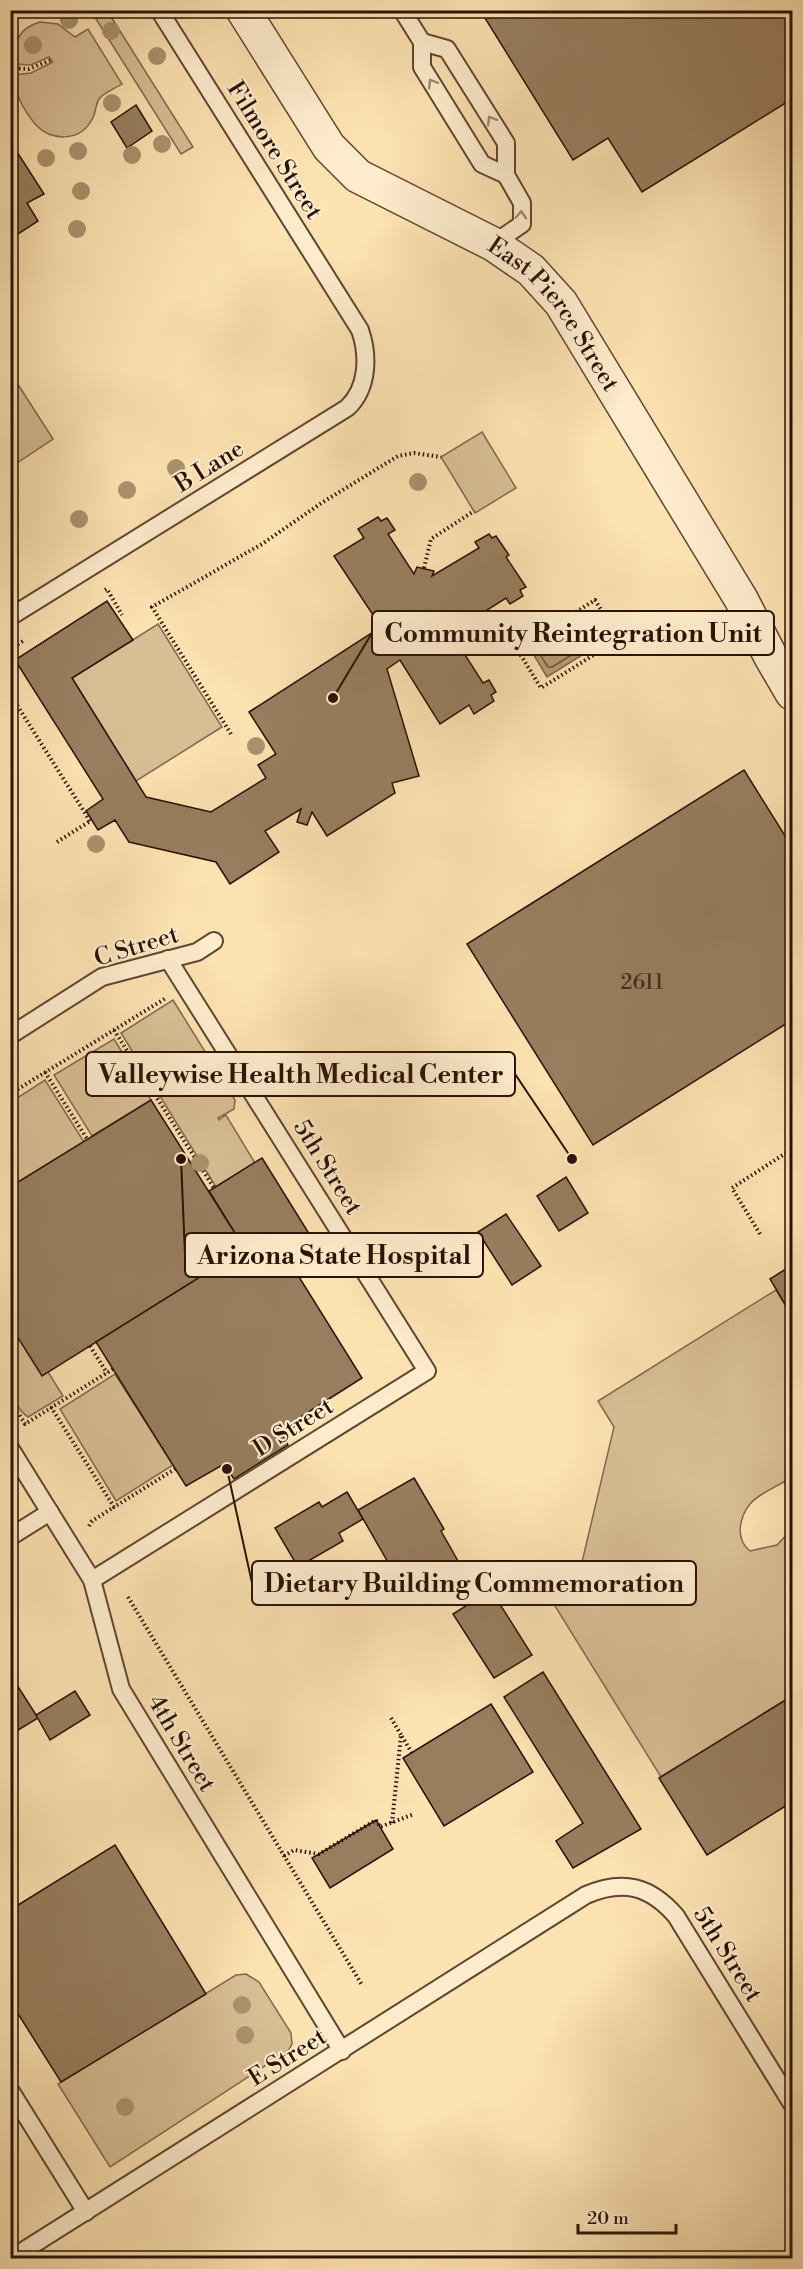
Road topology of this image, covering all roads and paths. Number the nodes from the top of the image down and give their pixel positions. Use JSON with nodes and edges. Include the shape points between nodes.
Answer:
{"nodes":[{"id":1,"x":159,"y":10,"type":"edge"},
{"id":2,"x":402,"y":10,"type":"edge"},
{"id":3,"x":252,"y":14,"type":"edge"},
{"id":4,"x":422,"y":42,"type":"junction"},
{"id":5,"x":51,"y":60,"type":"dead end"},
{"id":6,"x":10,"y":68,"type":"edge"},
{"id":7,"x":506,"y":175,"type":"junction"},
{"id":8,"x":493,"y":244,"type":"junction"},
{"id":9,"x":351,"y":316,"type":"joint"},
{"id":10,"x":441,"y":457,"type":"dead end"},
{"id":11,"x":474,"y":511,"type":"dead end"},
{"id":12,"x":424,"y":568,"type":"dead end"},
{"id":13,"x":112,"y":598,"type":"dead end"},
{"id":14,"x":122,"y":615,"type":"dead end"},
{"id":15,"x":10,"y":617,"type":"edge"},
{"id":16,"x":467,"y":636,"type":"dead end"},
{"id":17,"x":517,"y":649,"type":"junction"},
{"id":18,"x":792,"y":693,"type":"edge"},
{"id":19,"x":10,"y":694,"type":"edge"},
{"id":20,"x":231,"y":734,"type":"dead end"},
{"id":21,"x":57,"y":842,"type":"dead end"},
{"id":22,"x":214,"y":941,"type":"dead end"},
{"id":23,"x":168,"y":959,"type":"junction"},
{"id":24,"x":168,"y":997,"type":"dead end"},
{"id":25,"x":114,"y":1030,"type":"junction"},
{"id":26,"x":10,"y":1032,"type":"edge"},
{"id":27,"x":45,"y":1072,"type":"junction"},
{"id":28,"x":10,"y":1094,"type":"edge"},
{"id":29,"x":87,"y":1139,"type":"dead end"},
{"id":30,"x":792,"y":1149,"type":"edge"},
{"id":31,"x":214,"y":1188,"type":"dead end"},
{"id":32,"x":760,"y":1234,"type":"dead end"},
{"id":33,"x":90,"y":1346,"type":"dead end"},
{"id":34,"x":112,"y":1369,"type":"dead end"},
{"id":35,"x":427,"y":1371,"type":"joint"},
{"id":36,"x":107,"y":1372,"type":"junction"},
{"id":37,"x":10,"y":1400,"type":"edge"},
{"id":38,"x":51,"y":1407,"type":"junction"},
{"id":39,"x":10,"y":1448,"type":"edge"},
{"id":40,"x":175,"y":1469,"type":"dead end"},
{"id":41,"x":114,"y":1507,"type":"junction"},
{"id":42,"x":50,"y":1512,"type":"junction"},
{"id":43,"x":94,"y":1535,"type":"dead end"},
{"id":44,"x":10,"y":1537,"type":"edge"},
{"id":45,"x":92,"y":1580,"type":"junction"},
{"id":46,"x":128,"y":1597,"type":"dead end"},
{"id":47,"x":391,"y":1718,"type":"dead end"},
{"id":48,"x":401,"y":1735,"type":"junction"},
{"id":49,"x":412,"y":1753,"type":"dead end"},
{"id":50,"x":414,"y":1815,"type":"dead end"},
{"id":51,"x":392,"y":1823,"type":"junction"},
{"id":52,"x":284,"y":1856,"type":"junction"},
{"id":53,"x":586,"y":1895,"type":"joint"},
{"id":54,"x":362,"y":1985,"type":"dead end"},
{"id":55,"x":342,"y":2051,"type":"junction"},
{"id":56,"x":10,"y":2090,"type":"edge"},
{"id":57,"x":792,"y":2104,"type":"edge"},
{"id":58,"x":86,"y":2212,"type":"junction"},
{"id":59,"x":12,"y":2259,"type":"edge"}],
"edges":[{"from":1,"to":9,"type":"lane","name":"Filmore Street"},
{"from":2,"to":4,"type":"lane"},
{"from":3,"to":8,"type":"street","name":"East Pierce Street","via":[[330,147],[358,176]]},
{"from":7,"to":4,"type":"lane","one_way":true,"via":[[482,164],[422,67]]},
{"from":7,"to":4,"type":"lane","one_way":true,"via":[[506,143],[447,49]]},
{"from":5,"to":6,"type":"path","via":[[29,69]]},
{"from":8,"to":7,"type":"lane","one_way":true,"via":[[522,224],[522,203]]},
{"from":8,"to":18,"type":"street","name":"East Pierce Street","via":[[531,270],[561,303],[741,599]]},
{"from":9,"to":15,"type":"lane","name":"B Lane","via":[[362,337],[365,374],[361,390],[347,408]]},
{"from":10,"to":20,"type":"path","via":[[414,453],[398,456],[332,495],[262,544],[152,607]]},
{"from":11,"to":12,"type":"path","via":[[431,539]]},
{"from":13,"to":14,"type":"path"},
{"from":16,"to":17,"type":"path"},
{"from":17,"to":17,"type":"path","via":[[541,688],[619,639],[595,600]]},
{"from":19,"to":21,"type":"path","via":[[91,820]]},
{"from":22,"to":23,"type":"lane","name":"C Street","via":[[197,952]]},
{"from":23,"to":26,"type":"lane","name":"C Street","via":[[102,977]]},
{"from":23,"to":35,"type":"lane","name":"5th Street"},
{"from":24,"to":25,"type":"path"},
{"from":25,"to":27,"type":"path"},
{"from":25,"to":31,"type":"path"},
{"from":27,"to":28,"type":"path"},
{"from":27,"to":29,"type":"path"},
{"from":30,"to":32,"type":"path","via":[[732,1188]]},
{"from":33,"to":36,"type":"path"},
{"from":34,"to":36,"type":"path"},
{"from":35,"to":45,"type":"lane","name":"D Street"},
{"from":36,"to":38,"type":"path"},
{"from":37,"to":38,"type":"path","via":[[25,1424]]},
{"from":38,"to":41,"type":"path"},
{"from":39,"to":42,"type":"lane","name":"4th Street"},
{"from":40,"to":41,"type":"path"},
{"from":41,"to":43,"type":"path","via":[[89,1523]]},
{"from":42,"to":44,"type":"lane"},
{"from":42,"to":45,"type":"lane","name":"4th Street"},
{"from":45,"to":55,"type":"lane","name":"4th Street","via":[[121,1689]]},
{"from":46,"to":52,"type":"path"},
{"from":47,"to":48,"type":"path"},
{"from":48,"to":49,"type":"path"},
{"from":48,"to":51,"type":"path"},
{"from":50,"to":51,"type":"path"},
{"from":51,"to":52,"type":"path","via":[[380,1827],[375,1820],[319,1854],[294,1850]]},
{"from":52,"to":54,"type":"path"},
{"from":53,"to":55,"type":"lane","name":"E Street"},
{"from":53,"to":57,"type":"lane","name":"5th Street","via":[[606,1887],[626,1887],[663,1900]]},
{"from":55,"to":58,"type":"lane","name":"E Street"},
{"from":56,"to":58,"type":"lane"},
{"from":58,"to":59,"type":"lane","name":"E Street"}]}
